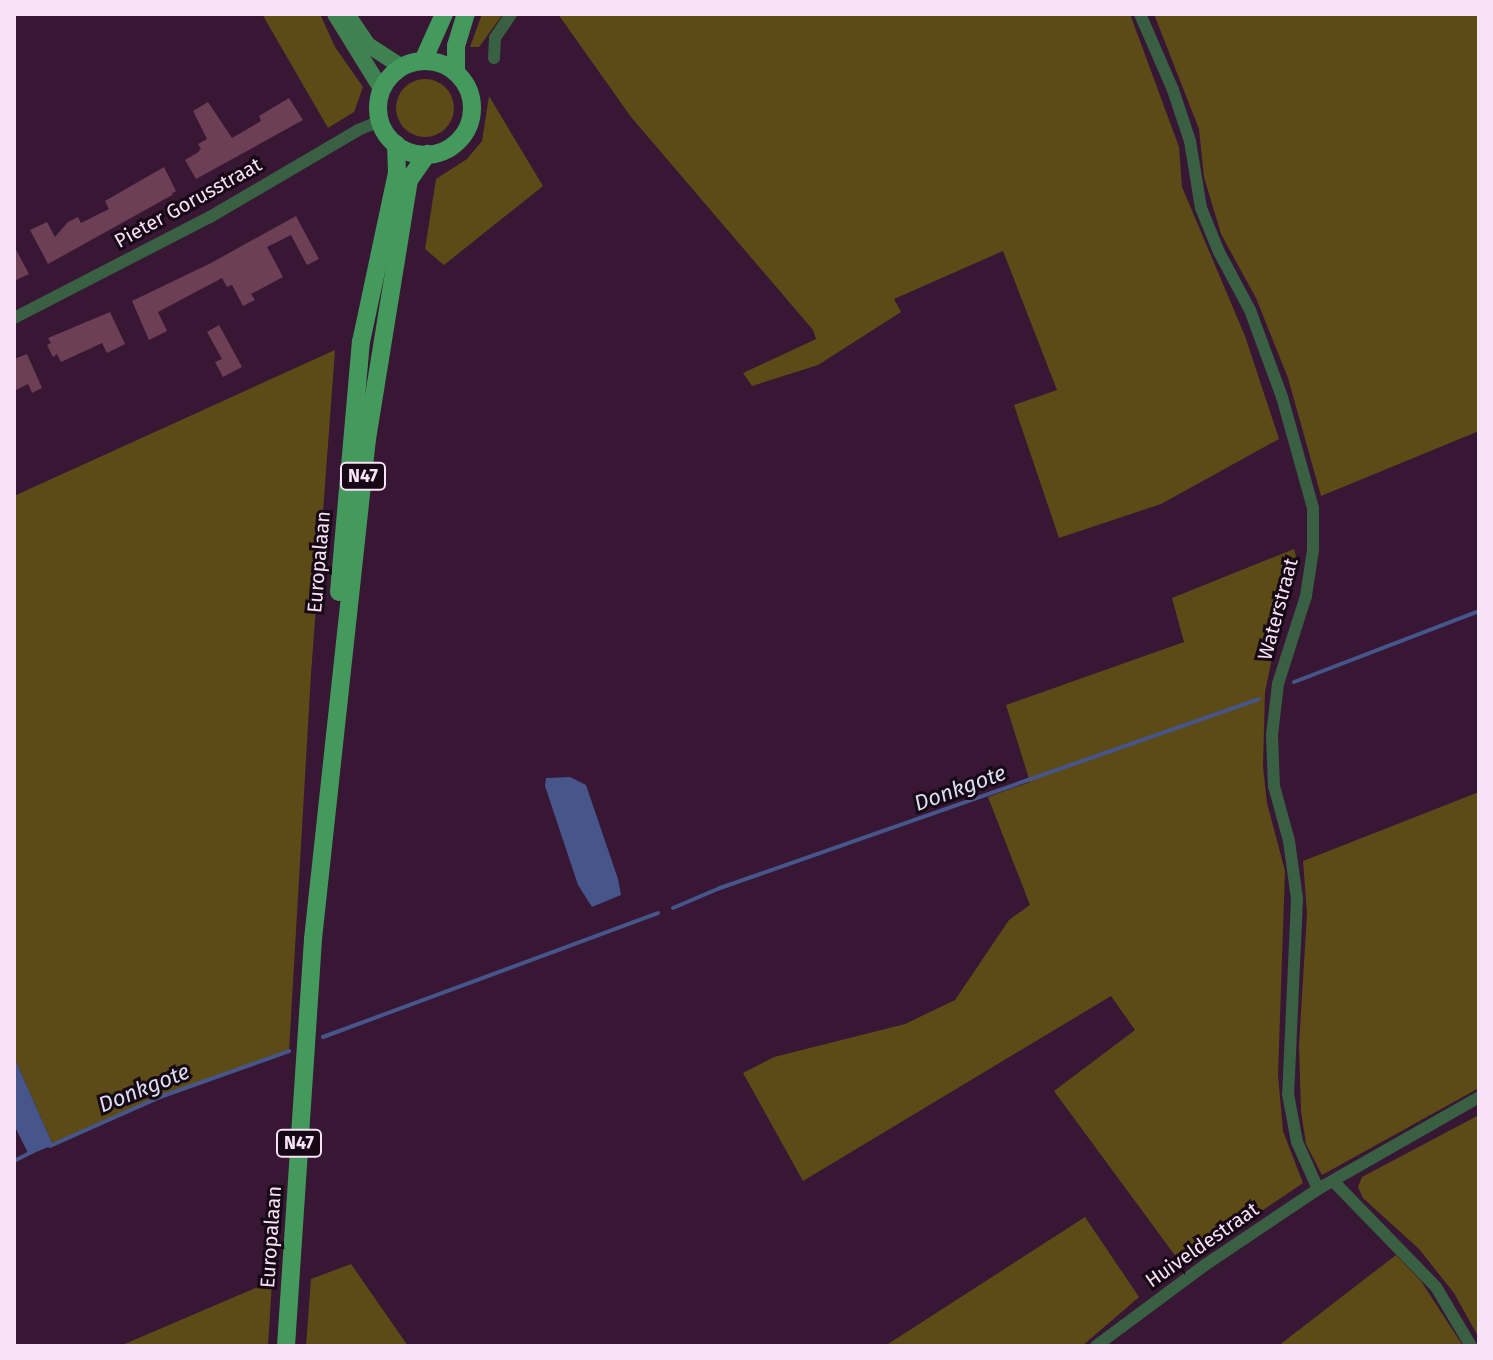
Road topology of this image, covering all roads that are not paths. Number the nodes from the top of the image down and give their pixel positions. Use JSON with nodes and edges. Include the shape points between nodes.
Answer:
{"nodes":[{"id":1,"x":335,"y":14,"type":"edge"},
{"id":2,"x":347,"y":14,"type":"edge"},
{"id":3,"x":444,"y":14,"type":"edge"},
{"id":4,"x":466,"y":14,"type":"edge"},
{"id":5,"x":511,"y":14,"type":"edge"},
{"id":6,"x":1140,"y":14,"type":"edge"},
{"id":7,"x":494,"y":58,"type":"dead end"},
{"id":8,"x":423,"y":61,"type":"junction"},
{"id":9,"x":402,"y":67,"type":"junction"},
{"id":10,"x":456,"y":72,"type":"junction"},
{"id":11,"x":382,"y":90,"type":"junction"},
{"id":12,"x":380,"y":121,"type":"junction"},
{"id":13,"x":396,"y":144,"type":"junction"},
{"id":14,"x":427,"y":154,"type":"junction"},
{"id":15,"x":14,"y":318,"type":"edge"},
{"id":16,"x":313,"y":939,"type":"junction"},
{"id":17,"x":1479,"y":1097,"type":"edge"},
{"id":18,"x":1333,"y":1181,"type":"junction"},
{"id":19,"x":1318,"y":1189,"type":"junction"},
{"id":20,"x":286,"y":1346,"type":"edge"},
{"id":21,"x":1096,"y":1346,"type":"edge"},
{"id":22,"x":1471,"y":1346,"type":"edge"}],
"edges":[{"from":1,"to":11,"type":"main road"},
{"from":2,"to":9,"type":"main road","via":[[368,45]]},
{"from":3,"to":8,"type":"main road"},
{"from":4,"to":10,"type":"main road","via":[[456,46]]},
{"from":5,"to":7,"type":"street","via":[[495,38]]},
{"from":6,"to":19,"type":"street","name":"Waterstraat","via":[[1186,128],[1201,208],[1250,310],[1282,397],[1313,508],[1306,596],[1278,684],[1272,735],[1274,786],[1297,899],[1288,1094],[1297,1142]]},
{"from":8,"to":9,"type":"main road"},
{"from":8,"to":10,"type":"main road"},
{"from":9,"to":11,"type":"main road"},
{"from":10,"to":14,"type":"main road","via":[[466,84],[471,115],[456,143]]},
{"from":11,"to":12,"type":"main road"},
{"from":12,"to":13,"type":"main road"},
{"from":12,"to":15,"type":"street","name":"Pieter Gorusstraat"},
{"from":13,"to":14,"type":"main road"},
{"from":13,"to":16,"type":"main road","name":"Europalaan","number":"N47","via":[[397,172],[361,342]]},
{"from":14,"to":16,"type":"main road","name":"Europalaan","number":"N47","via":[[407,191],[367,439]]},
{"from":16,"to":20,"type":"main road","name":"Europalaan","number":"N47"},
{"from":17,"to":18,"type":"street","name":"Huiveldestraat"},
{"from":18,"to":19,"type":"street","name":"Huiveldestraat"},
{"from":18,"to":22,"type":"street","via":[[1436,1287]]},
{"from":19,"to":21,"type":"street","name":"Huiveldestraat"}]}
